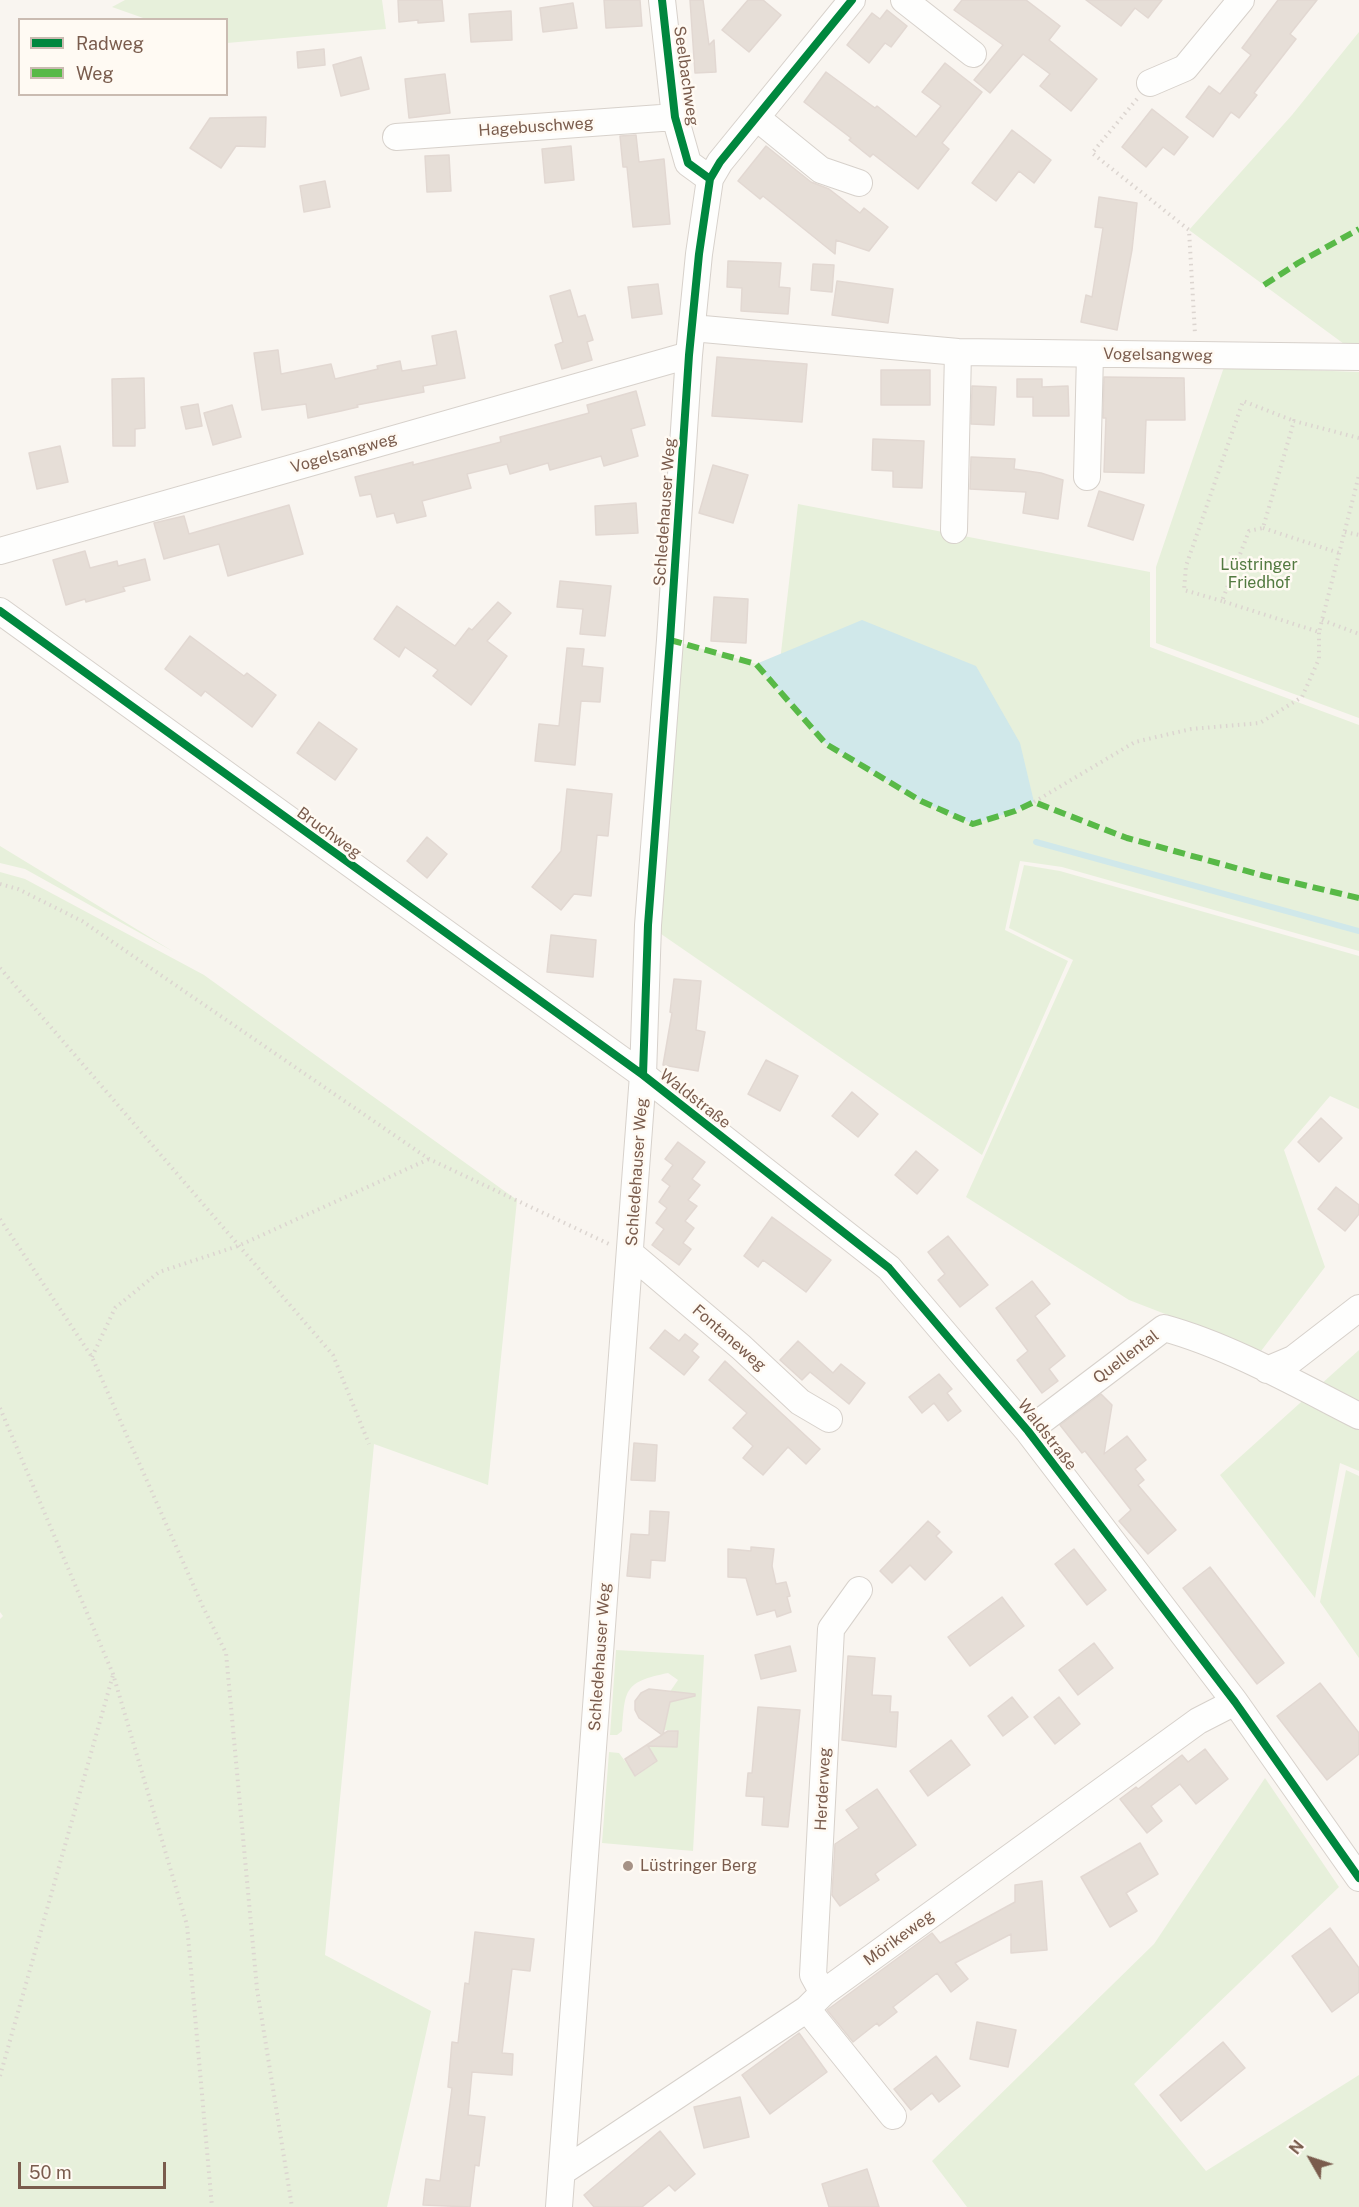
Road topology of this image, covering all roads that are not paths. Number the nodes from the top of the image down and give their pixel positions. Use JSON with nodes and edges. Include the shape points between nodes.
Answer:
{"nodes":[{"id":1,"x":662,"y":0,"type":"edge"},
{"id":2,"x":852,"y":0,"type":"edge"},
{"id":3,"x":904,"y":0,"type":"edge"},
{"id":4,"x":1241,"y":0,"type":"edge"},
{"id":5,"x":973,"y":54,"type":"dead end"},
{"id":6,"x":1150,"y":82,"type":"road end"},
{"id":7,"x":675,"y":117,"type":"junction"},
{"id":8,"x":757,"y":118,"type":"junction"},
{"id":9,"x":396,"y":137,"type":"dead end"},
{"id":10,"x":710,"y":179,"type":"junction"},
{"id":11,"x":858,"y":183,"type":"dead end"},
{"id":12,"x":692,"y":328,"type":"junction"},
{"id":13,"x":958,"y":352,"type":"junction"},
{"id":14,"x":1090,"y":354,"type":"junction"},
{"id":15,"x":689,"y":355,"type":"junction"},
{"id":16,"x":1359,"y":357,"type":"edge"},
{"id":17,"x":1087,"y":477,"type":"dead end"},
{"id":18,"x":954,"y":531,"type":"dead end"},
{"id":19,"x":0,"y":551,"type":"edge"},
{"id":20,"x":0,"y":610,"type":"edge"},
{"id":21,"x":643,"y":1075,"type":"junction"},
{"id":22,"x":631,"y":1254,"type":"junction"},
{"id":23,"x":1359,"y":1308,"type":"edge"},
{"id":24,"x":1267,"y":1370,"type":"junction"},
{"id":25,"x":1359,"y":1416,"type":"edge"},
{"id":26,"x":830,"y":1419,"type":"dead end"},
{"id":27,"x":1028,"y":1431,"type":"junction"},
{"id":28,"x":859,"y":1590,"type":"dead end"},
{"id":29,"x":1234,"y":1702,"type":"junction"},
{"id":30,"x":1359,"y":1878,"type":"edge"},
{"id":31,"x":815,"y":2001,"type":"junction"},
{"id":32,"x":893,"y":2116,"type":"dead end"},
{"id":33,"x":562,"y":2172,"type":"junction"},
{"id":34,"x":560,"y":2207,"type":"edge"}],
"edges":[{"from":1,"to":7,"type":"street","name":"Seelbachweg"},
{"from":2,"to":8,"type":"street","name":"Schledehauser Weg"},
{"from":3,"to":5,"type":"street"},
{"from":4,"to":6,"type":"street","via":[[1185,68]]},
{"from":7,"to":9,"type":"street","name":"Hagebuschweg"},
{"from":7,"to":10,"type":"street","name":"Seelbachweg","via":[[688,163]]},
{"from":8,"to":10,"type":"street","name":"Schledehauser Weg"},
{"from":8,"to":11,"type":"street","via":[[820,170]]},
{"from":10,"to":12,"type":"street","name":"Schledehauser Weg"},
{"from":12,"to":13,"type":"street","name":"Vogelsangweg"},
{"from":12,"to":15,"type":"street","name":"Schledehauser Weg"},
{"from":13,"to":14,"type":"street","name":"Vogelsangweg"},
{"from":13,"to":18,"type":"street"},
{"from":14,"to":16,"type":"street","name":"Vogelsangweg"},
{"from":14,"to":17,"type":"street"},
{"from":15,"to":19,"type":"street","name":"Vogelsangweg"},
{"from":15,"to":21,"type":"street","name":"Schledehauser Weg","via":[[648,925]]},
{"from":20,"to":21,"type":"street","name":"Bruchweg"},
{"from":21,"to":22,"type":"street","name":"Schledehauser Weg"},
{"from":21,"to":27,"type":"street","name":"Waldstraße","via":[[889,1268]]},
{"from":22,"to":26,"type":"street","name":"Fontaneweg","via":[[801,1402]]},
{"from":22,"to":33,"type":"street","name":"Schledehauser Weg","via":[[602,1742]]},
{"from":23,"to":24,"type":"street","via":[[1293,1359]]},
{"from":24,"to":25,"type":"street","name":"Quellental"},
{"from":24,"to":27,"type":"street","name":"Quellental","via":[[1164,1328]]},
{"from":27,"to":29,"type":"street","name":"Waldstraße"},
{"from":28,"to":31,"type":"street","name":"Herderweg","via":[[831,1629],[813,1975]]},
{"from":29,"to":30,"type":"street","name":"Waldstraße"},
{"from":29,"to":31,"type":"street","name":"Mörikeweg","via":[[1198,1720]]},
{"from":31,"to":32,"type":"street","name":"Herderweg"},
{"from":31,"to":33,"type":"street","name":"Mörikeweg"},
{"from":33,"to":34,"type":"street","name":"Schledehauser Weg"}]}
